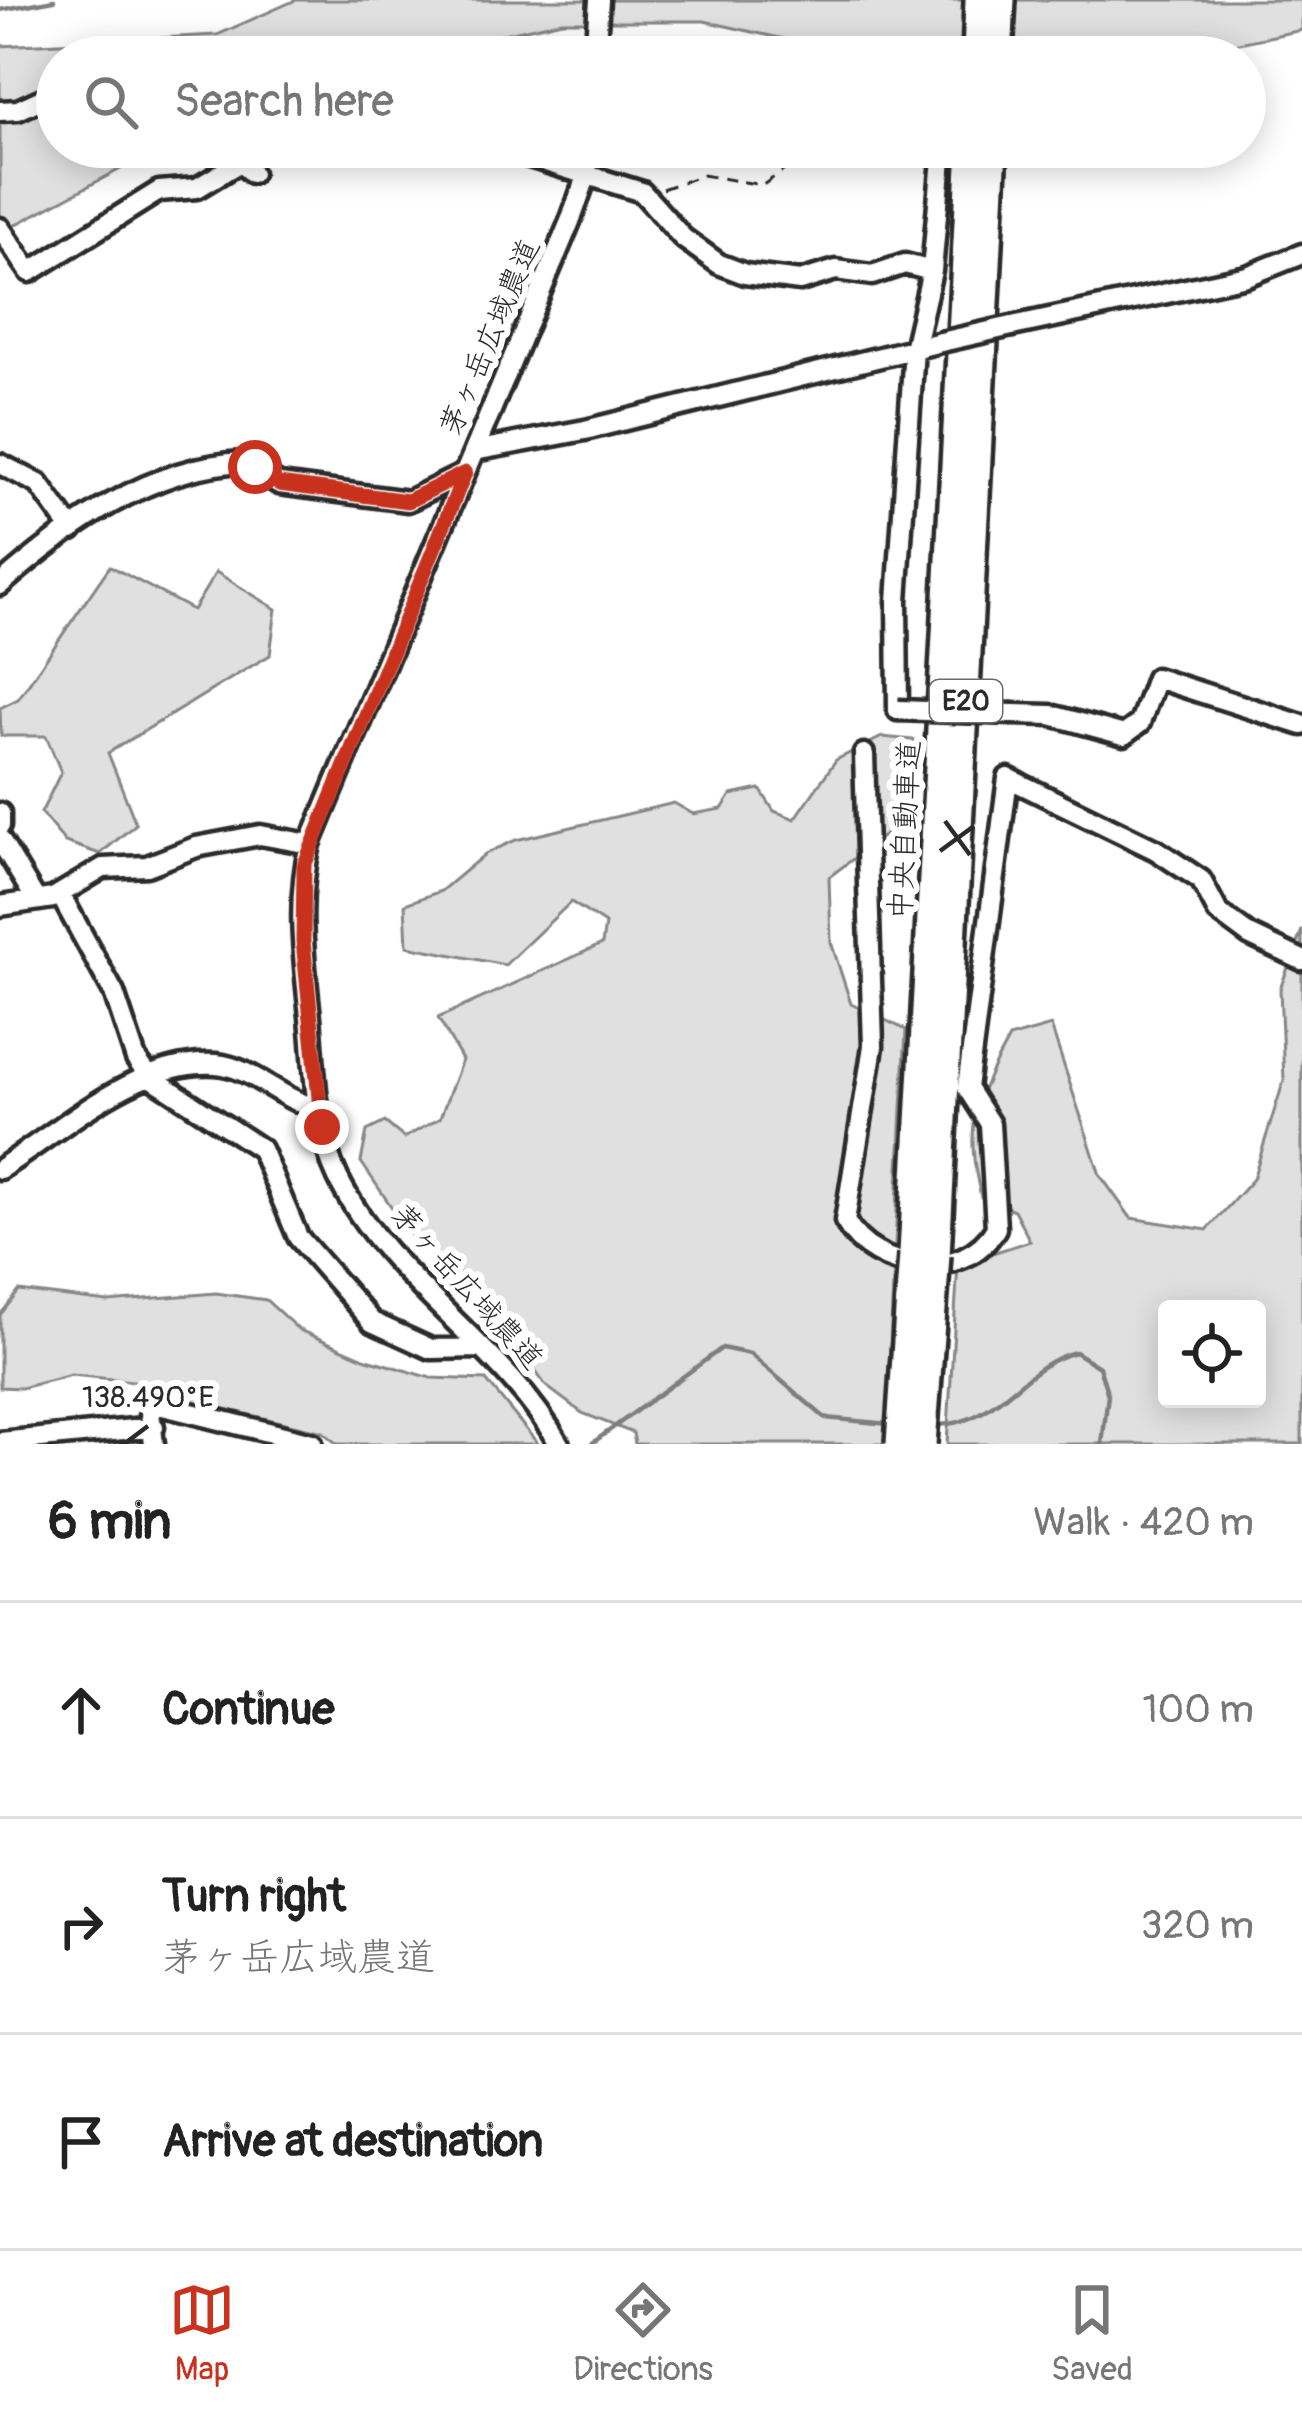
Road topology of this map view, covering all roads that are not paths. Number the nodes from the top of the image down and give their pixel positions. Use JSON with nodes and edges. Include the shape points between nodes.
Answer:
{"nodes":[{"id":1,"x":599,"y":0,"type":"edge"},
{"id":2,"x":980,"y":0,"type":"edge"},
{"id":3,"x":1001,"y":0,"type":"edge"},
{"id":4,"x":597,"y":36,"type":"edge"},
{"id":5,"x":978,"y":36,"type":"edge"},
{"id":6,"x":999,"y":36,"type":"edge"},
{"id":7,"x":36,"y":102,"type":"edge"},
{"id":8,"x":0,"y":111,"type":"edge"},
{"id":9,"x":249,"y":168,"type":"edge"},
{"id":10,"x":564,"y":168,"type":"edge"},
{"id":11,"x":588,"y":168,"type":"edge"},
{"id":12,"x":941,"y":168,"type":"edge"},
{"id":13,"x":971,"y":168,"type":"edge"},
{"id":14,"x":993,"y":168,"type":"edge"},
{"id":15,"x":587,"y":175,"type":"junction"},
{"id":16,"x":0,"y":228,"type":"edge"},
{"id":17,"x":1302,"y":254,"type":"edge"},
{"id":18,"x":932,"y":271,"type":"junction"},
{"id":19,"x":914,"y":349,"type":"junction"},
{"id":20,"x":474,"y":452,"type":"junction"},
{"id":21,"x":0,"y":464,"type":"edge"},
{"id":22,"x":465,"y":473,"type":"junction"},
{"id":23,"x":72,"y":530,"type":"junction"},
{"id":24,"x":0,"y":585,"type":"edge"},
{"id":25,"x":1302,"y":725,"type":"edge"},
{"id":26,"x":864,"y":754,"type":"dead end"},
{"id":27,"x":0,"y":812,"type":"edge"},
{"id":28,"x":0,"y":826,"type":"edge"},
{"id":29,"x":0,"y":840,"type":"edge"},
{"id":30,"x":310,"y":844,"type":"junction"},
{"id":31,"x":60,"y":894,"type":"junction"},
{"id":32,"x":35,"y":898,"type":"junction"},
{"id":33,"x":0,"y":906,"type":"edge"},
{"id":34,"x":1302,"y":960,"type":"edge"},
{"id":35,"x":149,"y":1076,"type":"junction"},
{"id":36,"x":318,"y":1108,"type":"junction"},
{"id":37,"x":0,"y":1169,"type":"edge"},
{"id":38,"x":924,"y":1254,"type":"junction"},
{"id":39,"x":478,"y":1348,"type":"junction"},
{"id":40,"x":154,"y":1436,"type":"edge"},
{"id":41,"x":72,"y":1440,"type":"edge"},
{"id":42,"x":0,"y":1442,"type":"edge"},
{"id":43,"x":312,"y":1443,"type":"edge"},
{"id":44,"x":560,"y":1444,"type":"edge"},
{"id":45,"x":900,"y":1444,"type":"edge"},
{"id":46,"x":922,"y":1444,"type":"edge"}],
"edges":[{"from":1,"to":4,"type":"street"},
{"from":2,"to":5,"type":"highway"},
{"from":3,"to":6,"type":"highway"},
{"from":7,"to":8,"type":"street"},
{"from":9,"to":16,"type":"street","via":[[197,188],[159,191],[30,272]]},
{"from":10,"to":15,"type":"street"},
{"from":11,"to":15,"type":"street","name":"茅ヶ岳広域農道"},
{"from":12,"to":18,"type":"street"},
{"from":13,"to":38,"type":"highway","name":"中央自動車道","number":"E20"},
{"from":14,"to":38,"type":"highway","name":"中央自動車道","number":"E20"},
{"from":15,"to":18,"type":"street","via":[[643,192],[682,238],[745,274],[800,281],[904,264]]},
{"from":15,"to":20,"type":"street","name":"茅ヶ岳広域農道"},
{"from":17,"to":19,"type":"street","bridge":true,"via":[[1231,280]]},
{"from":18,"to":19,"type":"street"},
{"from":19,"to":20,"type":"street"},
{"from":19,"to":25,"type":"street","bridge":true,"via":[[898,710],[1051,715],[1124,735],[1140,723],[1156,678]]},
{"from":20,"to":22,"type":"street","name":"茅ヶ岳広域農道"},
{"from":21,"to":23,"type":"street","via":[[39,484]]},
{"from":22,"to":23,"type":"street","via":[[408,501],[294,487],[232,463],[122,496]]},
{"from":22,"to":30,"type":"street","name":"茅ヶ岳広域農道"},
{"from":23,"to":24,"type":"street"},
{"from":26,"to":34,"type":"street","via":[[873,1046],[845,1222],[874,1253],[949,1264],[988,1242],[996,1228],[990,1124],[967,1088],[1008,778],[1156,850],[1201,880],[1218,912]]},
{"from":27,"to":28,"type":"street"},
{"from":29,"to":32,"type":"street"},
{"from":30,"to":31,"type":"street","via":[[260,835],[196,847],[146,866],[103,868]]},
{"from":30,"to":36,"type":"street","name":"茅ヶ岳広域農道","via":[[301,910]]},
{"from":31,"to":32,"type":"street"},
{"from":31,"to":35,"type":"street"},
{"from":32,"to":33,"type":"street"},
{"from":35,"to":36,"type":"street","via":[[216,1064]]},
{"from":35,"to":37,"type":"street"},
{"from":35,"to":39,"type":"street","via":[[261,1149],[298,1237],[372,1322],[431,1349]]},
{"from":36,"to":39,"type":"street","name":"茅ヶ岳広域農道","via":[[339,1179],[361,1214]]},
{"from":38,"to":45,"type":"highway","name":"中央自動車道","number":"E20","bridge":true},
{"from":38,"to":46,"type":"highway","name":"中央自動車道","number":"E20","bridge":true},
{"from":39,"to":44,"type":"street","name":"茅ヶ岳広域農道"},
{"from":40,"to":41,"type":"street"},
{"from":40,"to":43,"type":"street","via":[[150,1412],[160,1405]]},
{"from":41,"to":42,"type":"street"}]}
